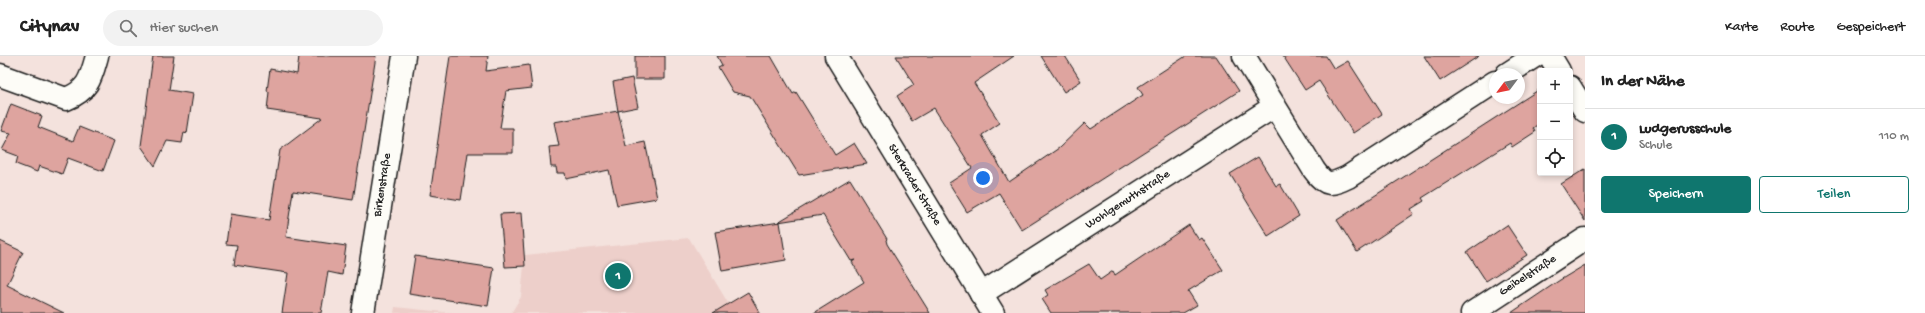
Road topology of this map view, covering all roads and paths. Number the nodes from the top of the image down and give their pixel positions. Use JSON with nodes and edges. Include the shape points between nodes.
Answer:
{"nodes":[{"id":1,"x":97,"y":56,"type":"edge"},
{"id":2,"x":404,"y":56,"type":"edge"},
{"id":3,"x":836,"y":56,"type":"edge"},
{"id":4,"x":1244,"y":56,"type":"edge"},
{"id":5,"x":1535,"y":56,"type":"edge"},
{"id":6,"x":1550,"y":56,"type":"edge"},
{"id":7,"x":1516,"y":68,"type":"edge"},
{"id":8,"x":1557,"y":68,"type":"edge"},
{"id":9,"x":0,"y":75,"type":"edge"},
{"id":10,"x":1489,"y":86,"type":"edge"},
{"id":11,"x":1573,"y":93,"type":"edge"},
{"id":12,"x":1275,"y":106,"type":"junction"},
{"id":13,"x":1585,"y":111,"type":"edge"},
{"id":14,"x":1585,"y":239,"type":"edge"},
{"id":15,"x":981,"y":294,"type":"junction"},
{"id":16,"x":363,"y":313,"type":"edge"},
{"id":17,"x":993,"y":313,"type":"edge"},
{"id":18,"x":1472,"y":313,"type":"edge"}],
"edges":[{"from":1,"to":9,"type":"street","via":[[90,81],[82,90],[66,99]]},
{"from":2,"to":16,"type":"street","name":"Birkenstraße"},
{"from":3,"to":15,"type":"street","name":"Sterkrader Straße"},
{"from":4,"to":12,"type":"street"},
{"from":5,"to":7,"type":"street"},
{"from":6,"to":8,"type":"street"},
{"from":10,"to":12,"type":"street","via":[[1348,177],[1333,183],[1320,179]]},
{"from":11,"to":13,"type":"street"},
{"from":12,"to":15,"type":"street","name":"Wohlgemuthstraße"},
{"from":14,"to":18,"type":"street","name":"Geibelstraße"},
{"from":15,"to":17,"type":"street","name":"Sterkrader Straße"}]}
